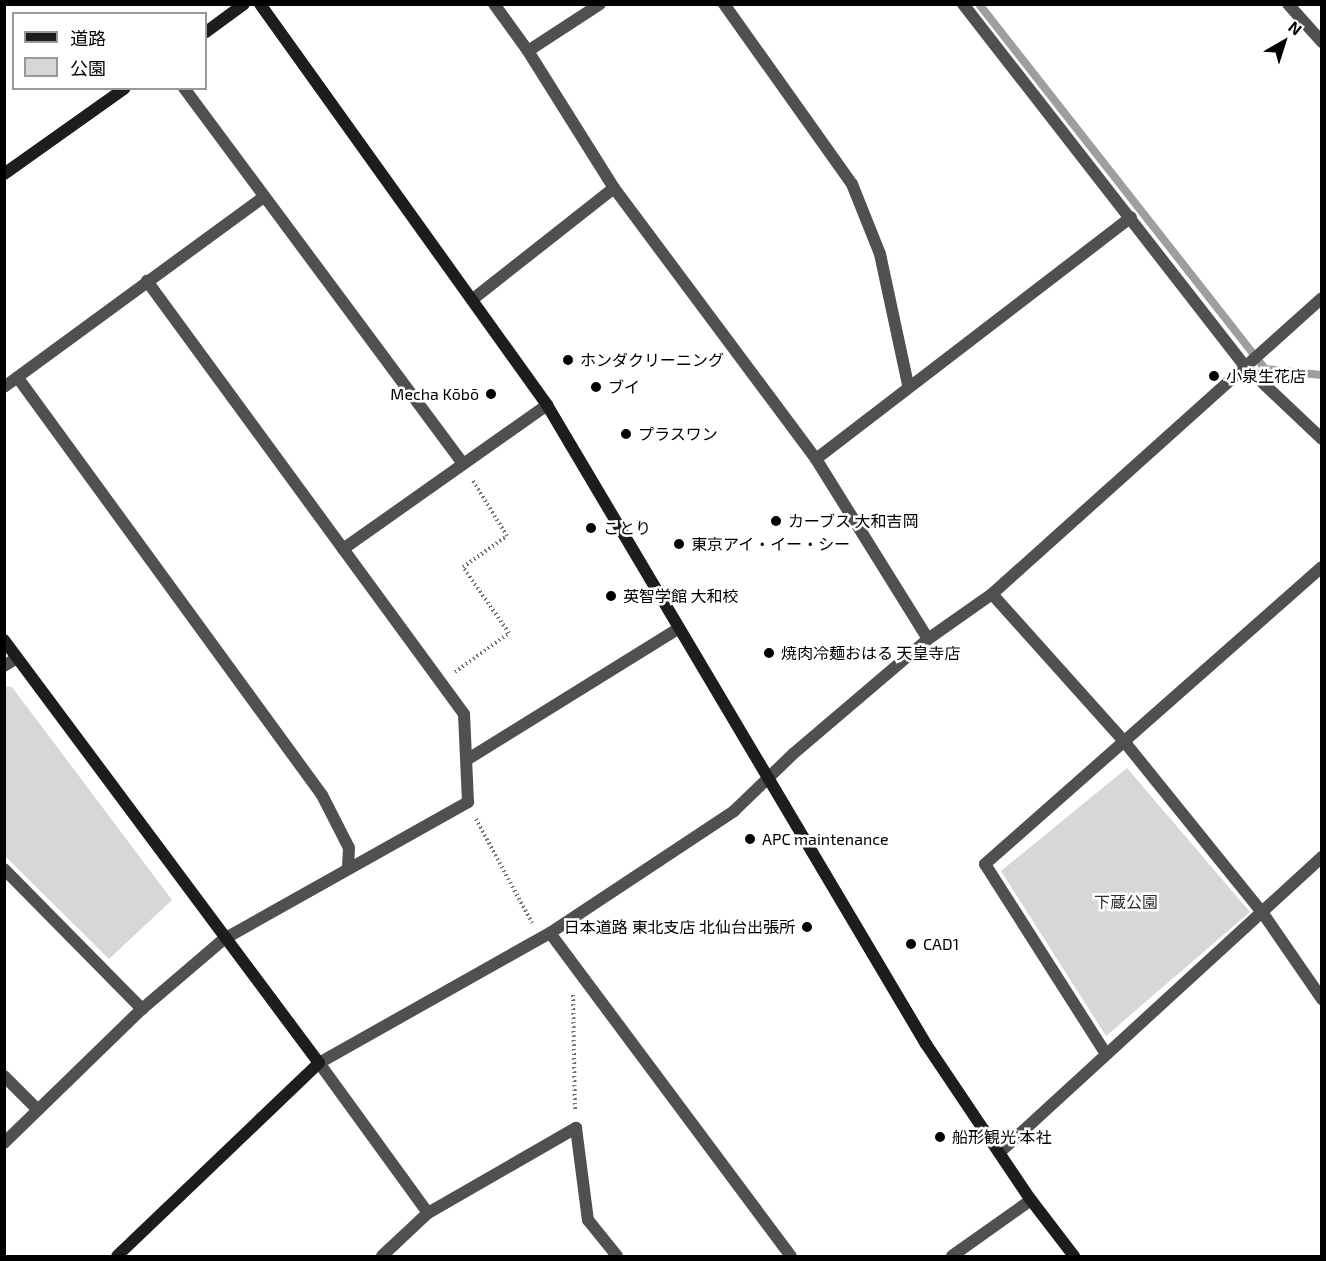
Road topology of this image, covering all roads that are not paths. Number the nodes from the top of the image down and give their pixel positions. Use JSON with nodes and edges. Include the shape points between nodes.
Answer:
{"nodes":[{"id":1,"x":244,"y":4,"type":"edge"},
{"id":2,"x":260,"y":4,"type":"edge"},
{"id":3,"x":494,"y":4,"type":"edge"},
{"id":4,"x":600,"y":4,"type":"edge"},
{"id":5,"x":724,"y":4,"type":"edge"},
{"id":6,"x":963,"y":4,"type":"edge"},
{"id":7,"x":1288,"y":4,"type":"edge"},
{"id":8,"x":207,"y":31,"type":"edge"},
{"id":9,"x":1322,"y":42,"type":"edge"},
{"id":10,"x":528,"y":51,"type":"junction"},
{"id":11,"x":122,"y":90,"type":"edge"},
{"id":12,"x":185,"y":90,"type":"edge"},
{"id":13,"x":4,"y":174,"type":"edge"},
{"id":14,"x":614,"y":188,"type":"junction"},
{"id":15,"x":264,"y":197,"type":"junction"},
{"id":16,"x":1131,"y":217,"type":"junction"},
{"id":17,"x":147,"y":281,"type":"junction"},
{"id":18,"x":1322,"y":298,"type":"edge"},
{"id":19,"x":473,"y":299,"type":"junction"},
{"id":20,"x":1246,"y":365,"type":"junction"},
{"id":21,"x":18,"y":378,"type":"junction"},
{"id":22,"x":908,"y":385,"type":"junction"},
{"id":23,"x":4,"y":387,"type":"edge"},
{"id":24,"x":547,"y":405,"type":"junction"},
{"id":25,"x":1322,"y":439,"type":"edge"},
{"id":26,"x":816,"y":459,"type":"junction"},
{"id":27,"x":462,"y":462,"type":"junction"},
{"id":28,"x":343,"y":549,"type":"junction"},
{"id":29,"x":1322,"y":567,"type":"edge"},
{"id":30,"x":992,"y":594,"type":"junction"},
{"id":31,"x":678,"y":629,"type":"junction"},
{"id":32,"x":928,"y":639,"type":"junction"},
{"id":33,"x":4,"y":640,"type":"edge"},
{"id":34,"x":17,"y":658,"type":"junction"},
{"id":35,"x":4,"y":666,"type":"edge"},
{"id":36,"x":1123,"y":741,"type":"junction"},
{"id":37,"x":468,"y":759,"type":"junction"},
{"id":38,"x":769,"y":780,"type":"junction"},
{"id":39,"x":1322,"y":857,"type":"edge"},
{"id":40,"x":348,"y":867,"type":"junction"},
{"id":41,"x":4,"y":869,"type":"edge"},
{"id":42,"x":1262,"y":912,"type":"junction"},
{"id":43,"x":550,"y":933,"type":"junction"},
{"id":44,"x":225,"y":939,"type":"junction"},
{"id":45,"x":1322,"y":999,"type":"edge"},
{"id":46,"x":142,"y":1009,"type":"junction"},
{"id":47,"x":1106,"y":1054,"type":"junction"},
{"id":48,"x":319,"y":1063,"type":"junction"},
{"id":49,"x":4,"y":1076,"type":"edge"},
{"id":50,"x":37,"y":1109,"type":"junction"},
{"id":51,"x":4,"y":1143,"type":"edge"},
{"id":52,"x":1000,"y":1152,"type":"junction"},
{"id":53,"x":1030,"y":1200,"type":"junction"},
{"id":54,"x":428,"y":1213,"type":"junction"},
{"id":55,"x":616,"y":1256,"type":"edge"},
{"id":56,"x":117,"y":1257,"type":"edge"},
{"id":57,"x":382,"y":1257,"type":"edge"},
{"id":58,"x":791,"y":1257,"type":"edge"},
{"id":59,"x":952,"y":1257,"type":"edge"},
{"id":60,"x":1074,"y":1257,"type":"edge"}],
"edges":[{"from":1,"to":8,"type":"street"},
{"from":2,"to":19,"type":"street"},
{"from":3,"to":10,"type":"street"},
{"from":4,"to":10,"type":"street"},
{"from":5,"to":22,"type":"street","via":[[852,184],[880,254]]},
{"from":6,"to":16,"type":"street"},
{"from":7,"to":9,"type":"street"},
{"from":10,"to":14,"type":"street"},
{"from":11,"to":13,"type":"street"},
{"from":12,"to":15,"type":"street"},
{"from":14,"to":19,"type":"street"},
{"from":14,"to":26,"type":"street"},
{"from":15,"to":17,"type":"street"},
{"from":15,"to":27,"type":"street"},
{"from":16,"to":20,"type":"street"},
{"from":16,"to":22,"type":"street"},
{"from":17,"to":21,"type":"street"},
{"from":17,"to":28,"type":"street"},
{"from":18,"to":20,"type":"street"},
{"from":19,"to":24,"type":"street"},
{"from":20,"to":25,"type":"street"},
{"from":20,"to":30,"type":"street"},
{"from":21,"to":23,"type":"street"},
{"from":21,"to":40,"type":"street","via":[[322,795],[349,848]]},
{"from":22,"to":26,"type":"street"},
{"from":24,"to":27,"type":"street"},
{"from":24,"to":31,"type":"street"},
{"from":26,"to":32,"type":"street"},
{"from":27,"to":28,"type":"street"},
{"from":28,"to":37,"type":"street","via":[[464,714]]},
{"from":29,"to":36,"type":"street"},
{"from":30,"to":32,"type":"street"},
{"from":30,"to":36,"type":"street"},
{"from":31,"to":37,"type":"street"},
{"from":31,"to":38,"type":"street"},
{"from":32,"to":38,"type":"street"},
{"from":33,"to":34,"type":"street"},
{"from":34,"to":35,"type":"street"},
{"from":34,"to":44,"type":"street"},
{"from":36,"to":42,"type":"street"},
{"from":36,"to":47,"type":"street","via":[[984,864]]},
{"from":37,"to":40,"type":"street","via":[[468,802]]},
{"from":38,"to":43,"type":"street","via":[[735,812]]},
{"from":38,"to":52,"type":"street","via":[[926,1044]]},
{"from":39,"to":42,"type":"street"},
{"from":40,"to":44,"type":"street"},
{"from":41,"to":46,"type":"street"},
{"from":42,"to":45,"type":"street"},
{"from":42,"to":47,"type":"street"},
{"from":43,"to":48,"type":"street"},
{"from":43,"to":58,"type":"street","via":[[572,968]]},
{"from":44,"to":46,"type":"street"},
{"from":44,"to":48,"type":"street"},
{"from":46,"to":50,"type":"street"},
{"from":47,"to":52,"type":"street"},
{"from":48,"to":54,"type":"street"},
{"from":48,"to":56,"type":"street"},
{"from":49,"to":50,"type":"street"},
{"from":50,"to":51,"type":"street"},
{"from":52,"to":53,"type":"street"},
{"from":53,"to":59,"type":"street"},
{"from":53,"to":60,"type":"street"},
{"from":54,"to":55,"type":"street","via":[[576,1128],[588,1220]]},
{"from":54,"to":57,"type":"street"}]}
